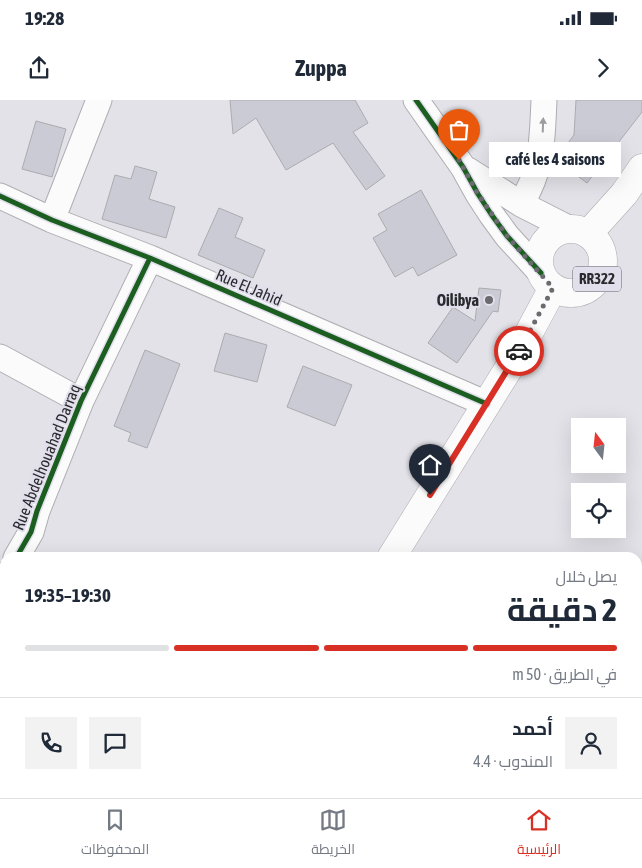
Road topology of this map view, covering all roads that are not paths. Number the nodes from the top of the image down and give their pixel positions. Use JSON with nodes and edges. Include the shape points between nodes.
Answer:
{"nodes":[{"id":1,"x":99,"y":100,"type":"edge"},
{"id":2,"x":416,"y":100,"type":"edge"},
{"id":3,"x":544,"y":100,"type":"edge"},
{"id":4,"x":463,"y":167,"type":"junction"},
{"id":5,"x":642,"y":168,"type":"edge"},
{"id":6,"x":0,"y":196,"type":"edge"},
{"id":7,"x":521,"y":204,"type":"junction"},
{"id":8,"x":52,"y":220,"type":"junction"},
{"id":9,"x":579,"y":232,"type":"junction"},
{"id":10,"x":150,"y":258,"type":"junction"},
{"id":11,"x":547,"y":280,"type":"junction"},
{"id":12,"x":0,"y":357,"type":"edge"},
{"id":13,"x":81,"y":401,"type":"junction"},
{"id":14,"x":487,"y":404,"type":"junction"},
{"id":15,"x":19,"y":552,"type":"edge"},
{"id":16,"x":395,"y":552,"type":"edge"}],
"edges":[{"from":1,"to":8,"type":"street"},
{"from":2,"to":4,"type":"street"},
{"from":7,"to":3,"type":"street","one_way":true,"via":[[537,174]]},
{"from":4,"to":7,"type":"street"},
{"from":4,"to":11,"type":"street","via":[[507,236]]},
{"from":5,"to":9,"type":"main road","number":"RR322","via":[[624,194]]},
{"from":6,"to":8,"type":"street","name":"Rue El Jahid"},
{"from":7,"to":9,"type":"street"},
{"from":8,"to":10,"type":"street","name":"Rue El Jahid"},
{"from":9,"to":11,"type":"main road","number":"RR322","via":[[559,231],[544,244],[539,258]]},
{"from":9,"to":11,"type":"main road","number":"RR322","via":[[596,242],[601,252],[603,263],[594,283],[574,293],[563,293]]},
{"from":10,"to":13,"type":"street","name":"Rue Abdelhouahad Darraq"},
{"from":10,"to":14,"type":"street","name":"Rue El Jahid"},
{"from":11,"to":14,"type":"main road","number":"RR322","via":[[517,355]]},
{"from":12,"to":13,"type":"street"},
{"from":13,"to":15,"type":"street","name":"Rue Abdelhouahad Darraq","via":[[31,532]]},
{"from":14,"to":16,"type":"main road","number":"RR322"}]}
